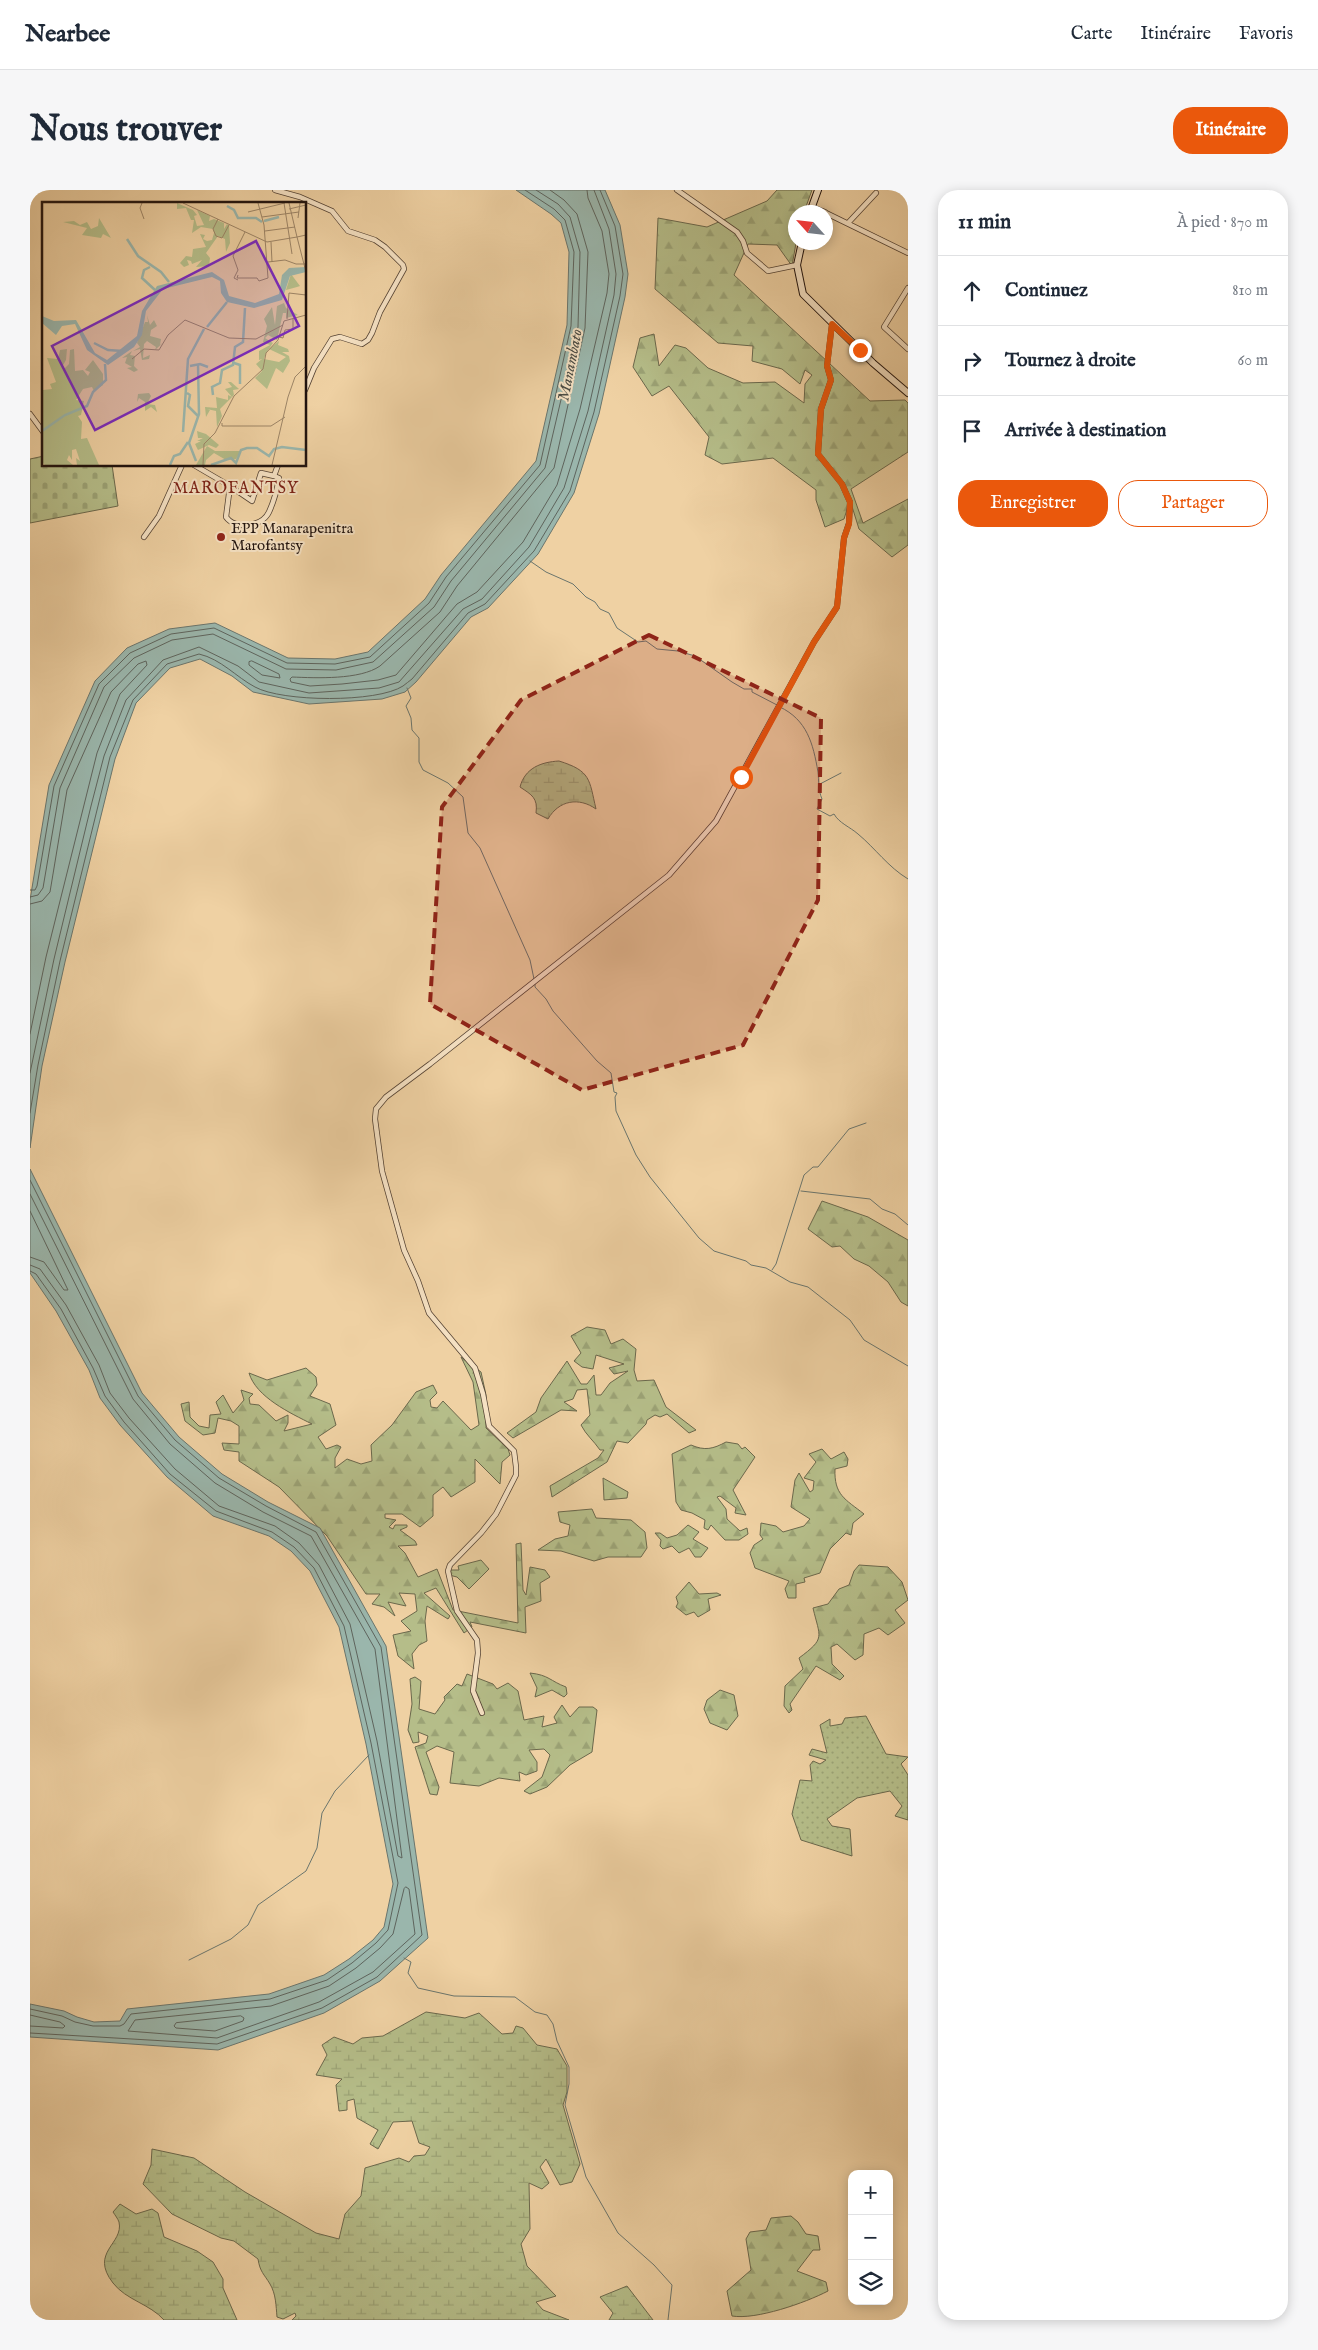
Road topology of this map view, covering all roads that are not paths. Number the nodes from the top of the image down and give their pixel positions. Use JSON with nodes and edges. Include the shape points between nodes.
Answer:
{"nodes":[{"id":1,"x":275,"y":190,"type":"edge"},
{"id":2,"x":677,"y":190,"type":"edge"},
{"id":3,"x":818,"y":190,"type":"edge"},
{"id":4,"x":876,"y":193,"type":"dead end"},
{"id":5,"x":813,"y":205,"type":"edge"},
{"id":6,"x":833,"y":216,"type":"edge"},
{"id":7,"x":849,"y":222,"type":"junction"},
{"id":8,"x":800,"y":250,"type":"edge"},
{"id":9,"x":908,"y":252,"type":"edge"},
{"id":10,"x":797,"y":265,"type":"junction"},
{"id":11,"x":908,"y":288,"type":"edge"},
{"id":12,"x":832,"y":324,"type":"junction"},
{"id":13,"x":908,"y":349,"type":"edge"},
{"id":14,"x":306,"y":388,"type":"edge"},
{"id":15,"x":908,"y":393,"type":"edge"},
{"id":16,"x":30,"y":414,"type":"edge"},
{"id":17,"x":42,"y":430,"type":"edge"},
{"id":18,"x":182,"y":466,"type":"edge"},
{"id":19,"x":196,"y":466,"type":"edge"},
{"id":20,"x":278,"y":466,"type":"edge"},
{"id":21,"x":274,"y":476,"type":"junction"},
{"id":22,"x":230,"y":486,"type":"junction"},
{"id":23,"x":144,"y":537,"type":"dead end"},
{"id":24,"x":482,"y":1713,"type":"dead end"}],
"edges":[{"from":1,"to":14,"type":"street","via":[[332,211],[348,231],[364,235],[385,247],[404,269],[368,340],[362,344],[340,337],[332,339]]},
{"from":2,"to":10,"type":"street","via":[[738,232],[747,253],[768,271]]},
{"from":3,"to":5,"type":"main road"},
{"from":4,"to":7,"type":"street"},
{"from":6,"to":7,"type":"street"},
{"from":7,"to":9,"type":"street"},
{"from":8,"to":10,"type":"main road"},
{"from":10,"to":12,"type":"main road","via":[[803,294]]},
{"from":11,"to":13,"type":"street","via":[[884,327]]},
{"from":12,"to":15,"type":"main road"},
{"from":12,"to":24,"type":"street","via":[[827,366],[831,380],[821,409],[818,454],[842,484],[850,502],[837,607],[814,642],[716,821],[670,875],[386,1096],[376,1108],[382,1171],[404,1250],[429,1313],[475,1368],[489,1426],[514,1451],[516,1475],[505,1498],[481,1533],[448,1571],[457,1611],[477,1640],[473,1690]]},
{"from":16,"to":17,"type":"street"},
{"from":18,"to":23,"type":"street","via":[[159,516]]},
{"from":19,"to":22,"type":"street"},
{"from":20,"to":21,"type":"street"},
{"from":21,"to":22,"type":"street","via":[[261,473],[252,501]]},
{"from":21,"to":22,"type":"street","via":[[278,478],[276,494],[268,514],[254,523],[240,526],[230,523],[226,517]]}]}
